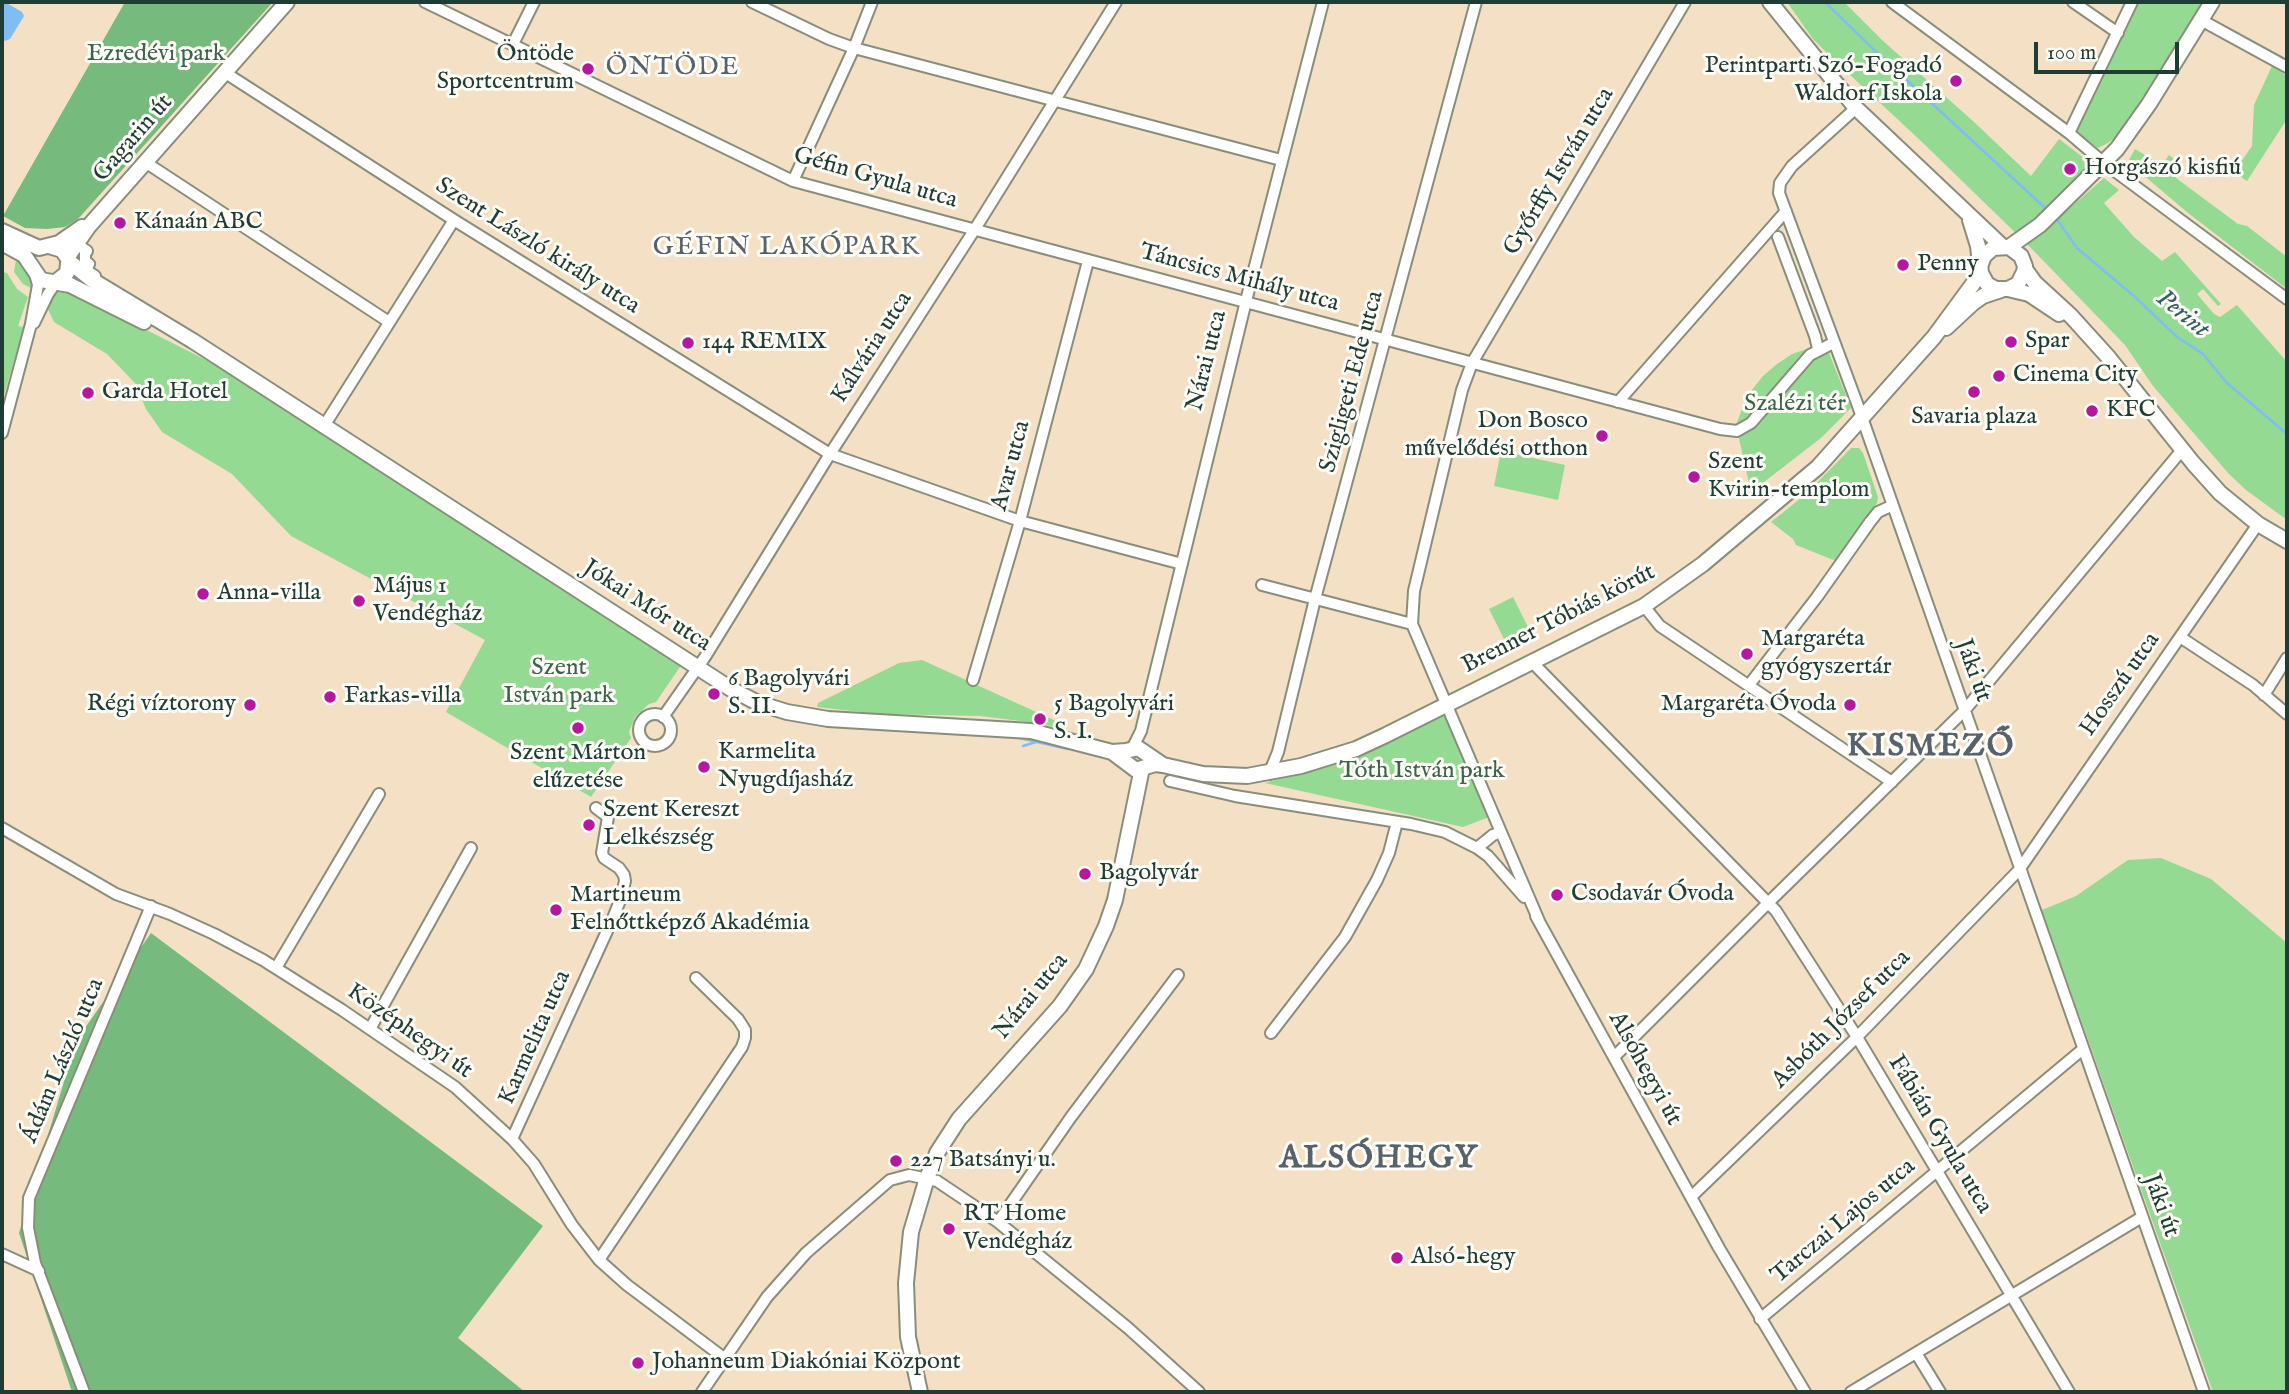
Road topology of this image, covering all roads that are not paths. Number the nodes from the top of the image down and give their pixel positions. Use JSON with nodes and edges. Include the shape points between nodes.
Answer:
{"nodes":[{"id":1,"x":287,"y":2,"type":"edge"},
{"id":2,"x":425,"y":2,"type":"edge"},
{"id":3,"x":534,"y":2,"type":"edge"},
{"id":4,"x":752,"y":2,"type":"edge"},
{"id":5,"x":872,"y":2,"type":"edge"},
{"id":6,"x":1116,"y":2,"type":"edge"},
{"id":7,"x":1323,"y":2,"type":"edge"},
{"id":8,"x":1476,"y":2,"type":"edge"},
{"id":9,"x":1685,"y":2,"type":"edge"},
{"id":10,"x":1770,"y":2,"type":"edge"},
{"id":11,"x":1892,"y":2,"type":"edge"},
{"id":12,"x":2073,"y":2,"type":"edge"},
{"id":13,"x":2132,"y":2,"type":"edge"},
{"id":14,"x":2212,"y":2,"type":"edge"},
{"id":15,"x":445,"y":6,"type":"edge"},
{"id":16,"x":2201,"y":20,"type":"junction"},
{"id":17,"x":2118,"y":33,"type":"junction"},
{"id":18,"x":513,"y":44,"type":"junction"},
{"id":19,"x":854,"y":48,"type":"junction"},
{"id":20,"x":2287,"y":67,"type":"edge"},
{"id":21,"x":224,"y":72,"type":"junction"},
{"id":22,"x":1053,"y":100,"type":"junction"},
{"id":23,"x":1856,"y":108,"type":"junction"},
{"id":24,"x":2069,"y":133,"type":"junction"},
{"id":25,"x":1282,"y":160,"type":"junction"},
{"id":26,"x":145,"y":162,"type":"junction"},
{"id":27,"x":2104,"y":163,"type":"junction"},
{"id":28,"x":793,"y":181,"type":"junction"},
{"id":29,"x":1786,"y":211,"type":"junction"},
{"id":30,"x":100,"y":213,"type":"junction"},
{"id":31,"x":1967,"y":214,"type":"junction"},
{"id":32,"x":454,"y":220,"type":"junction"},
{"id":33,"x":975,"y":229,"type":"junction"},
{"id":34,"x":2,"y":231,"type":"edge"},
{"id":35,"x":2035,"y":231,"type":"junction"},
{"id":36,"x":1778,"y":237,"type":"dead end"},
{"id":37,"x":2,"y":243,"type":"edge"},
{"id":38,"x":2006,"y":246,"type":"junction"},
{"id":39,"x":47,"y":247,"type":"junction"},
{"id":40,"x":81,"y":247,"type":"dead end"},
{"id":41,"x":68,"y":260,"type":"junction"},
{"id":42,"x":1088,"y":261,"type":"junction"},
{"id":43,"x":2024,"y":264,"type":"junction"},
{"id":44,"x":1981,"y":268,"type":"junction"},
{"id":45,"x":34,"y":271,"type":"junction"},
{"id":46,"x":57,"y":281,"type":"junction"},
{"id":47,"x":2005,"y":290,"type":"junction"},
{"id":48,"x":2287,"y":299,"type":"edge"},
{"id":49,"x":1246,"y":301,"type":"junction"},
{"id":50,"x":142,"y":311,"type":"junction"},
{"id":51,"x":389,"y":323,"type":"junction"},
{"id":52,"x":2086,"y":333,"type":"junction"},
{"id":53,"x":1934,"y":337,"type":"junction"},
{"id":54,"x":26,"y":341,"type":"junction"},
{"id":55,"x":1386,"y":341,"type":"junction"},
{"id":56,"x":1833,"y":343,"type":"junction"},
{"id":57,"x":1818,"y":349,"type":"junction"},
{"id":58,"x":208,"y":353,"type":"junction"},
{"id":59,"x":1472,"y":363,"type":"junction"},
{"id":60,"x":1618,"y":402,"type":"junction"},
{"id":61,"x":1862,"y":420,"type":"junction"},
{"id":62,"x":324,"y":426,"type":"junction"},
{"id":63,"x":2,"y":433,"type":"edge"},
{"id":64,"x":2182,"y":450,"type":"junction"},
{"id":65,"x":830,"y":454,"type":"junction"},
{"id":66,"x":1891,"y":506,"type":"junction"},
{"id":67,"x":1020,"y":522,"type":"junction"},
{"id":68,"x":2258,"y":524,"type":"junction"},
{"id":69,"x":2287,"y":541,"type":"edge"},
{"id":70,"x":1182,"y":564,"type":"junction"},
{"id":71,"x":1262,"y":585,"type":"dead end"},
{"id":72,"x":1315,"y":599,"type":"junction"},
{"id":73,"x":1644,"y":607,"type":"junction"},
{"id":74,"x":1412,"y":624,"type":"junction"},
{"id":75,"x":2180,"y":637,"type":"junction"},
{"id":76,"x":2287,"y":658,"type":"edge"},
{"id":77,"x":1532,"y":662,"type":"junction"},
{"id":78,"x":698,"y":667,"type":"junction"},
{"id":79,"x":974,"y":680,"type":"dead end"},
{"id":80,"x":1749,"y":685,"type":"junction"},
{"id":81,"x":2264,"y":695,"type":"junction"},
{"id":82,"x":1446,"y":704,"type":"junction"},
{"id":83,"x":1964,"y":711,"type":"junction"},
{"id":84,"x":2287,"y":714,"type":"edge"},
{"id":85,"x":663,"y":716,"type":"dead end"},
{"id":86,"x":1138,"y":750,"type":"junction"},
{"id":87,"x":1112,"y":752,"type":"junction"},
{"id":88,"x":1163,"y":765,"type":"junction"},
{"id":89,"x":1137,"y":768,"type":"junction"},
{"id":90,"x":1269,"y":774,"type":"junction"},
{"id":91,"x":1170,"y":781,"type":"dead end"},
{"id":92,"x":1892,"y":782,"type":"junction"},
{"id":93,"x":379,"y":794,"type":"dead end"},
{"id":94,"x":596,"y":808,"type":"dead end"},
{"id":95,"x":1397,"y":822,"type":"junction"},
{"id":96,"x":2,"y":828,"type":"edge"},
{"id":97,"x":1501,"y":832,"type":"junction"},
{"id":98,"x":471,"y":848,"type":"dead end"},
{"id":99,"x":1477,"y":848,"type":"junction"},
{"id":100,"x":2019,"y":870,"type":"junction"},
{"id":101,"x":1769,"y":902,"type":"junction"},
{"id":102,"x":151,"y":906,"type":"junction"},
{"id":103,"x":1539,"y":921,"type":"junction"},
{"id":104,"x":276,"y":968,"type":"junction"},
{"id":105,"x":1178,"y":975,"type":"dead end"},
{"id":106,"x":696,"y":978,"type":"dead end"},
{"id":107,"x":370,"y":1029,"type":"junction"},
{"id":108,"x":1272,"y":1033,"type":"dead end"},
{"id":109,"x":1857,"y":1037,"type":"junction"},
{"id":110,"x":2082,"y":1049,"type":"junction"},
{"id":111,"x":1614,"y":1057,"type":"junction"},
{"id":112,"x":513,"y":1139,"type":"junction"},
{"id":113,"x":1936,"y":1172,"type":"junction"},
{"id":114,"x":927,"y":1178,"type":"junction"},
{"id":115,"x":1691,"y":1197,"type":"junction"},
{"id":116,"x":2142,"y":1217,"type":"junction"},
{"id":117,"x":998,"y":1222,"type":"junction"},
{"id":118,"x":2,"y":1254,"type":"edge"},
{"id":119,"x":599,"y":1260,"type":"junction"},
{"id":120,"x":38,"y":1271,"type":"junction"},
{"id":121,"x":2010,"y":1297,"type":"junction"},
{"id":122,"x":1760,"y":1319,"type":"junction"},
{"id":123,"x":1916,"y":1353,"type":"junction"},
{"id":124,"x":724,"y":1358,"type":"junction"},
{"id":125,"x":84,"y":1392,"type":"edge"},
{"id":126,"x":702,"y":1392,"type":"edge"},
{"id":127,"x":920,"y":1392,"type":"edge"},
{"id":128,"x":1199,"y":1392,"type":"edge"},
{"id":129,"x":1805,"y":1392,"type":"edge"},
{"id":130,"x":1851,"y":1392,"type":"edge"},
{"id":131,"x":1940,"y":1392,"type":"edge"},
{"id":132,"x":2068,"y":1392,"type":"edge"},
{"id":133,"x":2204,"y":1392,"type":"edge"}],
"edges":[{"from":1,"to":21,"type":"street","name":"Gagarin út"},
{"from":2,"to":15,"type":"street","name":"Géfin Gyula utca"},
{"from":3,"to":18,"type":"street"},
{"from":4,"to":19,"type":"street"},
{"from":5,"to":19,"type":"street"},
{"from":6,"to":22,"type":"street","name":"Kálvária utca"},
{"from":7,"to":25,"type":"street","name":"Nárai utca"},
{"from":8,"to":55,"type":"street","name":"Szigligeti Ede utca"},
{"from":9,"to":59,"type":"street","name":"Győrffy István utca"},
{"from":10,"to":23,"type":"street"},
{"from":11,"to":24,"type":"street"},
{"from":12,"to":17,"type":"street"},
{"from":13,"to":17,"type":"street"},
{"from":14,"to":16,"type":"street"},
{"from":15,"to":18,"type":"street","name":"Géfin Gyula utca"},
{"from":16,"to":20,"type":"street"},
{"from":16,"to":27,"type":"street","via":[[2140,118]]},
{"from":17,"to":24,"type":"street"},
{"from":18,"to":28,"type":"street","name":"Géfin Gyula utca"},
{"from":19,"to":22,"type":"street"},
{"from":19,"to":28,"type":"street"},
{"from":21,"to":26,"type":"street","name":"Gagarin út"},
{"from":21,"to":32,"type":"street","name":"Szent László király utca"},
{"from":22,"to":25,"type":"street"},
{"from":22,"to":33,"type":"street","name":"Kálvária utca"},
{"from":23,"to":29,"type":"street","name":"Jáki út","via":[[1785,174],[1779,193]]},
{"from":23,"to":31,"type":"street"},
{"from":24,"to":27,"type":"street"},
{"from":25,"to":49,"type":"street","name":"Nárai utca"},
{"from":26,"to":30,"type":"street","name":"Gagarin út"},
{"from":26,"to":51,"type":"street"},
{"from":27,"to":35,"type":"street"},
{"from":27,"to":48,"type":"street"},
{"from":28,"to":33,"type":"street","name":"Géfin Gyula utca"},
{"from":29,"to":56,"type":"street","name":"Jáki út"},
{"from":29,"to":60,"type":"street"},
{"from":30,"to":39,"type":"street","name":"Gagarin út","via":[[66,240]]},
{"from":30,"to":41,"type":"street","name":"Gagarin út"},
{"from":31,"to":38,"type":"street"},
{"from":31,"to":44,"type":"street"},
{"from":32,"to":51,"type":"street"},
{"from":32,"to":65,"type":"street","name":"Szent László király utca"},
{"from":33,"to":42,"type":"street","name":"Táncsics Mihály utca"},
{"from":33,"to":65,"type":"street","name":"Kálvária utca"},
{"from":34,"to":39,"type":"street","via":[[36,247]]},
{"from":35,"to":38,"type":"street"},
{"from":35,"to":43,"type":"street"},
{"from":36,"to":57,"type":"street"},
{"from":37,"to":45,"type":"street","via":[[22,253]]},
{"from":38,"to":43,"type":"street","via":[[2017,251]]},
{"from":38,"to":44,"type":"street","via":[[1988,252]]},
{"from":39,"to":41,"type":"street","via":[[61,249]]},
{"from":39,"to":45,"type":"street","via":[[34,256]]},
{"from":40,"to":50,"type":"street","via":[[87,251],[86,270]]},
{"from":41,"to":46,"type":"street","name":"Gagarin út","via":[[67,273]]},
{"from":41,"to":50,"type":"street","name":"Jókai Mór utca"},
{"from":42,"to":49,"type":"street","name":"Táncsics Mihály utca"},
{"from":42,"to":67,"type":"street","name":"Avar utca"},
{"from":43,"to":47,"type":"street","via":[[2023,278]]},
{"from":43,"to":52,"type":"street","via":[[2035,284]]},
{"from":44,"to":47,"type":"street","via":[[1987,284]]},
{"from":44,"to":53,"type":"street","name":"Brenner Tóbiás körút"},
{"from":45,"to":46,"type":"street","via":[[44,282]]},
{"from":45,"to":54,"type":"street","via":[[38,290]]},
{"from":46,"to":54,"type":"street"},
{"from":46,"to":58,"type":"street","name":"Jókai Mór utca"},
{"from":47,"to":52,"type":"street","via":[[2029,295]]},
{"from":47,"to":53,"type":"street","name":"Brenner Tóbiás körút","via":[[1983,296]]},
{"from":49,"to":55,"type":"street","name":"Táncsics Mihály utca"},
{"from":49,"to":70,"type":"street","name":"Nárai utca"},
{"from":50,"to":58,"type":"street","name":"Jókai Mór utca"},
{"from":51,"to":62,"type":"street"},
{"from":52,"to":64,"type":"street"},
{"from":53,"to":61,"type":"street","name":"Brenner Tóbiás körút"},
{"from":54,"to":63,"type":"street"},
{"from":55,"to":59,"type":"street","name":"Táncsics Mihály utca"},
{"from":55,"to":72,"type":"street","name":"Szigligeti Ede utca"},
{"from":56,"to":57,"type":"street"},
{"from":56,"to":61,"type":"street","name":"Jáki út"},
{"from":57,"to":60,"type":"street","name":"Táncsics Mihály utca","via":[[1751,423],[1737,431]]},
{"from":58,"to":62,"type":"street","name":"Jókai Mór utca"},
{"from":59,"to":60,"type":"street","name":"Táncsics Mihály utca"},
{"from":59,"to":74,"type":"street","name":"Győrffy István utca","via":[[1414,591]]},
{"from":61,"to":66,"type":"street","name":"Jáki út"},
{"from":61,"to":73,"type":"street","name":"Brenner Tóbiás körút","via":[[1782,499]]},
{"from":62,"to":78,"type":"street","name":"Jókai Mór utca"},
{"from":64,"to":68,"type":"street","via":[[2220,493]]},
{"from":64,"to":83,"type":"street"},
{"from":65,"to":67,"type":"street","name":"Szent László király utca"},
{"from":65,"to":78,"type":"street","name":"Kálvária utca"},
{"from":66,"to":80,"type":"street","via":[[1870,522]]},
{"from":66,"to":83,"type":"street","name":"Jáki út"},
{"from":67,"to":70,"type":"street","name":"Szent László király utca"},
{"from":67,"to":79,"type":"street","name":"Avar utca"},
{"from":68,"to":69,"type":"street"},
{"from":68,"to":75,"type":"street","name":"Hosszú utca"},
{"from":70,"to":86,"type":"street","name":"Nárai utca"},
{"from":71,"to":72,"type":"street"},
{"from":72,"to":74,"type":"street"},
{"from":72,"to":90,"type":"street","name":"Szigligeti Ede utca"},
{"from":73,"to":77,"type":"street","name":"Brenner Tóbiás körút"},
{"from":73,"to":80,"type":"street","via":[[1660,626]]},
{"from":74,"to":82,"type":"street"},
{"from":75,"to":81,"type":"street"},
{"from":75,"to":100,"type":"street","name":"Hosszú utca"},
{"from":76,"to":81,"type":"street"},
{"from":77,"to":82,"type":"street","name":"Brenner Tóbiás körút"},
{"from":77,"to":101,"type":"street","name":"Fábián Gyula utca"},
{"from":78,"to":85,"type":"street","name":"Kálvária utca"},
{"from":78,"to":87,"type":"street","name":"Jókai Mór utca","via":[[758,703],[788,712],[847,721],[1031,731]]},
{"from":80,"to":92,"type":"street"},
{"from":81,"to":84,"type":"street"},
{"from":82,"to":90,"type":"street","name":"Brenner Tóbiás körút","via":[[1356,749]]},
{"from":82,"to":97,"type":"street"},
{"from":83,"to":92,"type":"street"},
{"from":83,"to":100,"type":"street","name":"Jáki út"},
{"from":86,"to":87,"type":"street","name":"Jókai Mór utca"},
{"from":86,"to":88,"type":"street","name":"Brenner Tóbiás körút"},
{"from":86,"to":89,"type":"street","via":[[1126,759]]},
{"from":87,"to":89,"type":"street","name":"Jókai Mór utca"},
{"from":88,"to":89,"type":"street","name":"Brenner Tóbiás körút"},
{"from":88,"to":90,"type":"street","name":"Brenner Tóbiás körút","via":[[1203,774]]},
{"from":89,"to":114,"type":"street","name":"Nárai utca","via":[[1115,900],[1095,952],[1060,1006],[959,1119]]},
{"from":91,"to":95,"type":"street","name":"Alsóhegyi út"},
{"from":92,"to":101,"type":"street"},
{"from":93,"to":104,"type":"street"},
{"from":94,"to":112,"type":"street","name":"Karmelita utca","via":[[608,817],[602,853],[624,875],[621,898]]},
{"from":95,"to":99,"type":"street","name":"Alsóhegyi út","via":[[1445,832]]},
{"from":95,"to":108,"type":"street","via":[[1389,853],[1361,910]]},
{"from":96,"to":102,"type":"street","name":"Középhegyi út","via":[[116,894]]},
{"from":97,"to":99,"type":"street"},
{"from":97,"to":103,"type":"street"},
{"from":98,"to":107,"type":"street"},
{"from":99,"to":103,"type":"street","name":"Alsóhegyi út","via":[[1505,873]]},
{"from":100,"to":109,"type":"street","name":"Asbóth József utca"},
{"from":100,"to":110,"type":"street","name":"Jáki út"},
{"from":101,"to":109,"type":"street","name":"Fábián Gyula utca"},
{"from":101,"to":111,"type":"street"},
{"from":102,"to":104,"type":"street","name":"Középhegyi út"},
{"from":102,"to":120,"type":"street","name":"Ádám László utca","via":[[29,1198],[28,1228]]},
{"from":103,"to":111,"type":"street","name":"Alsóhegyi út"},
{"from":104,"to":107,"type":"street","name":"Középhegyi út"},
{"from":105,"to":117,"type":"street"},
{"from":106,"to":119,"type":"street","via":[[738,1018],[745,1030],[742,1047]]},
{"from":107,"to":112,"type":"street","name":"Középhegyi út","via":[[455,1087]]},
{"from":109,"to":113,"type":"street","name":"Fábián Gyula utca"},
{"from":109,"to":115,"type":"street","name":"Asbóth József utca"},
{"from":110,"to":113,"type":"street","name":"Tarczai Lajos utca"},
{"from":110,"to":116,"type":"street","name":"Jáki út"},
{"from":111,"to":115,"type":"street","name":"Alsóhegyi út"},
{"from":112,"to":119,"type":"street","name":"Középhegyi út"},
{"from":113,"to":121,"type":"street","name":"Fábián Gyula utca"},
{"from":113,"to":122,"type":"street","name":"Tarczai Lajos utca"},
{"from":114,"to":117,"type":"street"},
{"from":114,"to":124,"type":"street","via":[[909,1175],[890,1180],[825,1236],[767,1297]]},
{"from":114,"to":127,"type":"street","name":"Nárai utca","via":[[911,1232],[906,1283],[908,1337]]},
{"from":115,"to":122,"type":"street","name":"Alsóhegyi út"},
{"from":116,"to":121,"type":"street"},
{"from":116,"to":133,"type":"street","name":"Jáki út"},
{"from":117,"to":128,"type":"street"},
{"from":118,"to":120,"type":"street"},
{"from":119,"to":124,"type":"street","name":"Középhegyi út"},
{"from":120,"to":125,"type":"street","name":"Ádám László utca"},
{"from":121,"to":123,"type":"street"},
{"from":121,"to":132,"type":"street","name":"Fábián Gyula utca"},
{"from":122,"to":129,"type":"street","name":"Alsóhegyi út"},
{"from":123,"to":130,"type":"street"},
{"from":123,"to":131,"type":"street"},
{"from":124,"to":126,"type":"street"}]}
